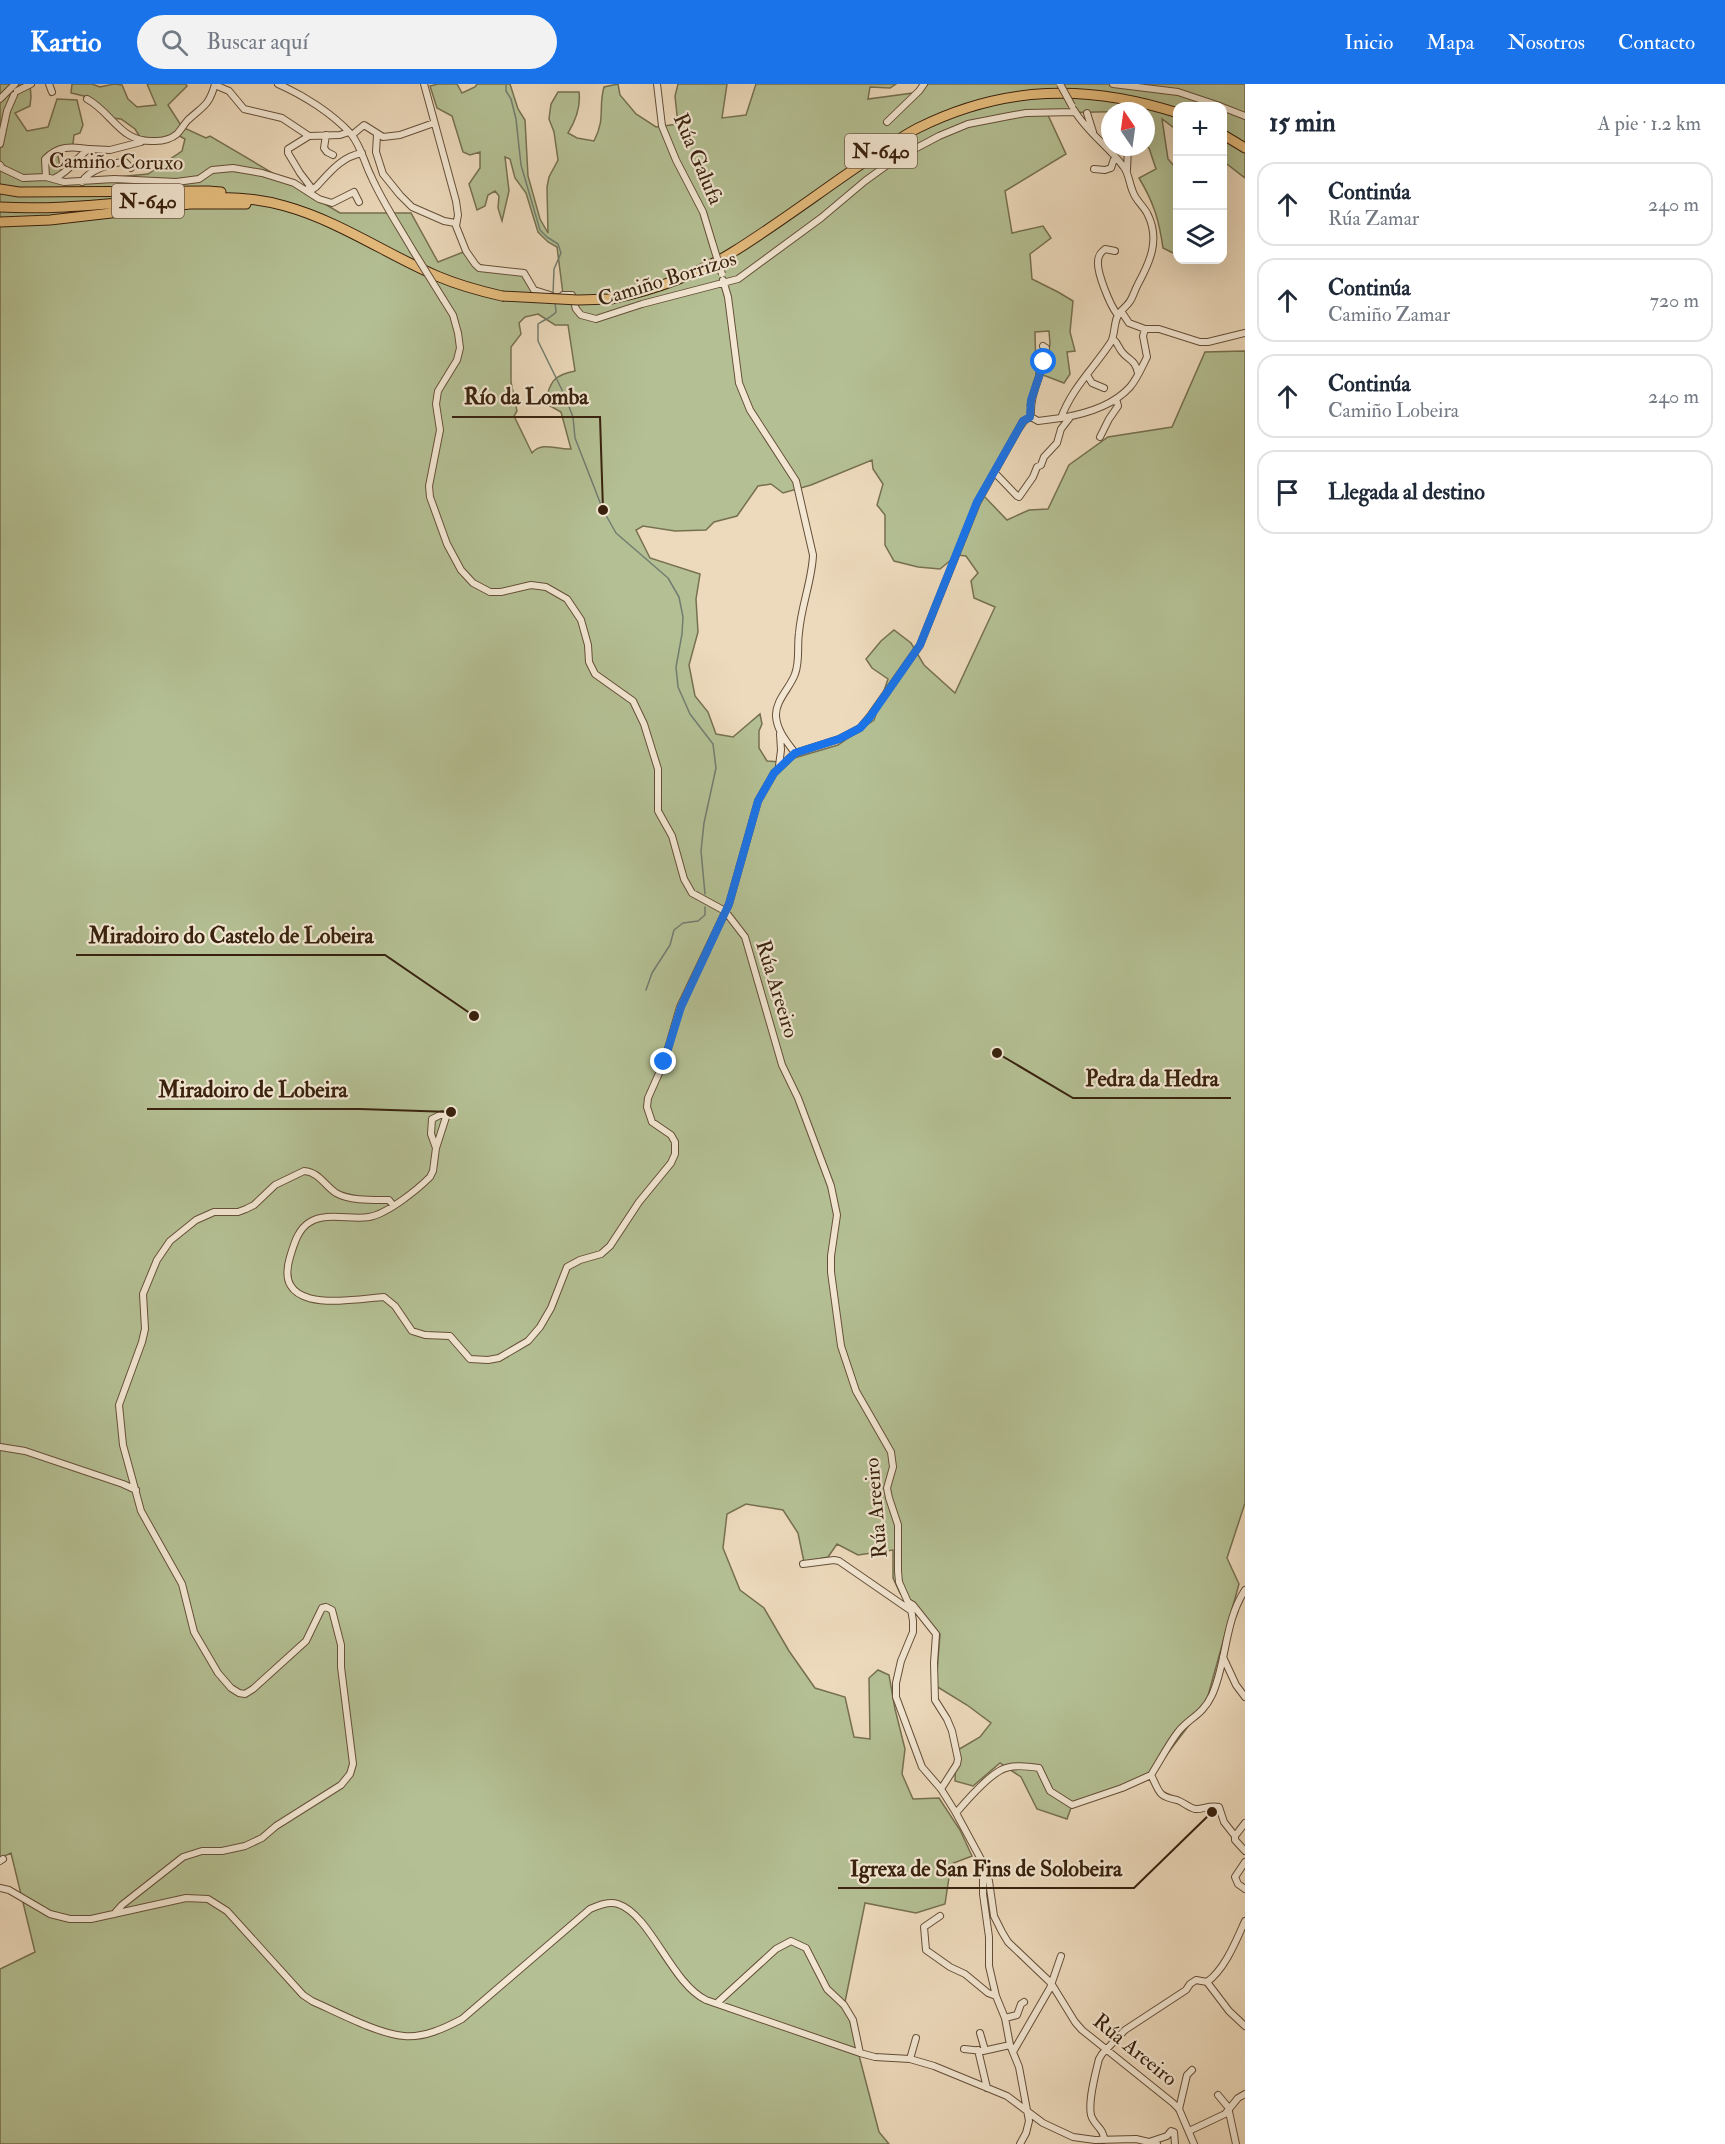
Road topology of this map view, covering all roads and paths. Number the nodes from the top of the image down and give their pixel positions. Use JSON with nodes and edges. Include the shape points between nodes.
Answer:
{"nodes":[{"id":1,"x":15,"y":84,"type":"edge"},
{"id":2,"x":31,"y":84,"type":"edge"},
{"id":3,"x":49,"y":84,"type":"edge"},
{"id":4,"x":278,"y":84,"type":"edge"},
{"id":5,"x":424,"y":84,"type":"edge"},
{"id":6,"x":657,"y":84,"type":"edge"},
{"id":7,"x":924,"y":84,"type":"edge"},
{"id":8,"x":1060,"y":84,"type":"edge"},
{"id":9,"x":1113,"y":84,"type":"edge"},
{"id":10,"x":215,"y":85,"type":"edge"},
{"id":11,"x":52,"y":92,"type":"dead end"},
{"id":12,"x":6,"y":93,"type":"junction"},
{"id":13,"x":16,"y":93,"type":"junction"},
{"id":14,"x":0,"y":99,"type":"edge"},
{"id":15,"x":87,"y":99,"type":"dead end"},
{"id":16,"x":1207,"y":102,"type":"edge"},
{"id":17,"x":1074,"y":109,"type":"junction"},
{"id":18,"x":1227,"y":109,"type":"edge"},
{"id":19,"x":1173,"y":111,"type":"edge"},
{"id":20,"x":1087,"y":113,"type":"dead end"},
{"id":21,"x":1245,"y":116,"type":"edge"},
{"id":22,"x":887,"y":122,"type":"dead end"},
{"id":23,"x":434,"y":123,"type":"junction"},
{"id":24,"x":350,"y":134,"type":"junction"},
{"id":25,"x":1093,"y":134,"type":"junction"},
{"id":26,"x":326,"y":135,"type":"junction"},
{"id":27,"x":377,"y":135,"type":"junction"},
{"id":28,"x":309,"y":136,"type":"junction"},
{"id":29,"x":1227,"y":137,"type":"edge"},
{"id":30,"x":141,"y":142,"type":"junction"},
{"id":31,"x":1101,"y":142,"type":"edge"},
{"id":32,"x":0,"y":144,"type":"edge"},
{"id":33,"x":1245,"y":148,"type":"edge"},
{"id":34,"x":89,"y":149,"type":"junction"},
{"id":35,"x":362,"y":153,"type":"junction"},
{"id":36,"x":333,"y":155,"type":"dead end"},
{"id":37,"x":1115,"y":156,"type":"joint"},
{"id":38,"x":1128,"y":156,"type":"edge"},
{"id":39,"x":0,"y":165,"type":"edge"},
{"id":40,"x":131,"y":168,"type":"dead end"},
{"id":41,"x":1094,"y":169,"type":"dead end"},
{"id":42,"x":1127,"y":171,"type":"junction"},
{"id":43,"x":46,"y":177,"type":"junction"},
{"id":44,"x":55,"y":178,"type":"junction"},
{"id":45,"x":82,"y":182,"type":"junction"},
{"id":46,"x":0,"y":189,"type":"edge"},
{"id":47,"x":309,"y":189,"type":"junction"},
{"id":48,"x":359,"y":202,"type":"dead end"},
{"id":49,"x":0,"y":207,"type":"edge"},
{"id":50,"x":296,"y":210,"type":"junction"},
{"id":51,"x":0,"y":222,"type":"edge"},
{"id":52,"x":455,"y":223,"type":"junction"},
{"id":53,"x":1115,"y":251,"type":"dead end"},
{"id":54,"x":724,"y":283,"type":"junction"},
{"id":55,"x":1119,"y":312,"type":"junction"},
{"id":56,"x":1145,"y":329,"type":"junction"},
{"id":57,"x":1245,"y":333,"type":"edge"},
{"id":58,"x":1113,"y":339,"type":"junction"},
{"id":59,"x":1043,"y":346,"type":"dead end"},
{"id":60,"x":1138,"y":373,"type":"junction"},
{"id":61,"x":1087,"y":375,"type":"junction"},
{"id":62,"x":1104,"y":388,"type":"dead end"},
{"id":63,"x":1113,"y":401,"type":"junction"},
{"id":64,"x":1071,"y":416,"type":"junction"},
{"id":65,"x":1030,"y":417,"type":"junction"},
{"id":66,"x":1061,"y":418,"type":"junction"},
{"id":67,"x":1100,"y":437,"type":"dead end"},
{"id":68,"x":995,"y":473,"type":"junction"},
{"id":69,"x":780,"y":733,"type":"junction"},
{"id":70,"x":795,"y":753,"type":"junction"},
{"id":71,"x":779,"y":766,"type":"junction"},
{"id":72,"x":724,"y":911,"type":"junction"},
{"id":73,"x":436,"y":1148,"type":"junction"},
{"id":74,"x":393,"y":1205,"type":"junction"},
{"id":75,"x":0,"y":1447,"type":"edge"},
{"id":76,"x":136,"y":1490,"type":"junction"},
{"id":77,"x":803,"y":1564,"type":"dead end"},
{"id":78,"x":1245,"y":1590,"type":"edge"},
{"id":79,"x":908,"y":1602,"type":"junction"},
{"id":80,"x":911,"y":1612,"type":"junction"},
{"id":81,"x":1223,"y":1656,"type":"junction"},
{"id":82,"x":1245,"y":1697,"type":"edge"},
{"id":83,"x":1150,"y":1775,"type":"junction"},
{"id":84,"x":940,"y":1789,"type":"junction"},
{"id":85,"x":956,"y":1813,"type":"junction"},
{"id":86,"x":1245,"y":1823,"type":"edge"},
{"id":87,"x":1235,"y":1836,"type":"junction"},
{"id":88,"x":1245,"y":1851,"type":"edge"},
{"id":89,"x":1245,"y":1862,"type":"edge"},
{"id":90,"x":983,"y":1863,"type":"junction"},
{"id":91,"x":0,"y":1888,"type":"edge"},
{"id":92,"x":1245,"y":1889,"type":"edge"},
{"id":93,"x":114,"y":1914,"type":"junction"},
{"id":94,"x":940,"y":1917,"type":"dead end"},
{"id":95,"x":1245,"y":1921,"type":"edge"},
{"id":96,"x":1062,"y":1956,"type":"dead end"},
{"id":97,"x":1207,"y":1982,"type":"junction"},
{"id":98,"x":1052,"y":1983,"type":"junction"},
{"id":99,"x":996,"y":1996,"type":"junction"},
{"id":100,"x":1024,"y":2002,"type":"dead end"},
{"id":101,"x":717,"y":2003,"type":"junction"},
{"id":102,"x":1005,"y":2018,"type":"junction"},
{"id":103,"x":1245,"y":2026,"type":"edge"},
{"id":104,"x":980,"y":2033,"type":"dead end"},
{"id":105,"x":916,"y":2038,"type":"dead end"},
{"id":106,"x":964,"y":2049,"type":"dead end"},
{"id":107,"x":1012,"y":2049,"type":"junction"},
{"id":108,"x":1107,"y":2049,"type":"junction"},
{"id":109,"x":981,"y":2050,"type":"junction"},
{"id":110,"x":860,"y":2053,"type":"junction"},
{"id":111,"x":910,"y":2059,"type":"junction"},
{"id":112,"x":1192,"y":2070,"type":"dead end"},
{"id":113,"x":987,"y":2088,"type":"junction"},
{"id":114,"x":1245,"y":2094,"type":"edge"},
{"id":115,"x":1218,"y":2095,"type":"dead end"},
{"id":116,"x":1179,"y":2109,"type":"junction"},
{"id":117,"x":1025,"y":2110,"type":"junction"},
{"id":118,"x":1229,"y":2111,"type":"junction"},
{"id":119,"x":1189,"y":2131,"type":"junction"},
{"id":120,"x":1104,"y":2140,"type":"junction"},
{"id":121,"x":1094,"y":2142,"type":"edge"},
{"id":122,"x":1149,"y":2142,"type":"junction"},
{"id":123,"x":1192,"y":2142,"type":"edge"},
{"id":124,"x":1020,"y":2144,"type":"edge"},
{"id":125,"x":1157,"y":2144,"type":"edge"},
{"id":126,"x":1175,"y":2144,"type":"edge"},
{"id":127,"x":1236,"y":2144,"type":"edge"}],
"edges":[{"from":1,"to":12,"type":"street"},
{"from":1,"to":13,"type":"street"},
{"from":2,"to":13,"type":"street"},
{"from":3,"to":11,"type":"street"},
{"from":4,"to":24,"type":"street","via":[[302,96]]},
{"from":5,"to":23,"type":"street","name":"Camiño Borrizos"},
{"from":6,"to":54,"type":"street","name":"Rúa Galufa","bridge":true,"via":[[662,126],[703,212]]},
{"from":7,"to":22,"type":"street"},
{"from":8,"to":17,"type":"street","bridge":true},
{"from":9,"to":16,"type":"street","via":[[1178,92]]},
{"from":10,"to":28,"type":"street","via":[[229,91],[244,109],[282,118]]},
{"from":10,"to":30,"type":"street","name":"Camiño Coruxo","via":[[202,110],[176,134],[159,141]]},
{"from":12,"to":13,"type":"street"},
{"from":12,"to":14,"type":"street"},
{"from":13,"to":32,"type":"street","via":[[7,111]]},
{"from":15,"to":30,"type":"street","name":"Camiño Coruxo"},
{"from":17,"to":25,"type":"street"},
{"from":17,"to":54,"type":"street","name":"Camiño Borrizos","via":[[968,124],[939,136],[894,160],[749,272]]},
{"from":18,"to":21,"type":"street"},
{"from":19,"to":50,"type":"highway","number":"N-640","bridge":true,"via":[[1110,95],[1071,92],[1023,94],[969,107],[916,129],[886,147],[732,253],[687,276],[611,299],[502,296],[475,289],[435,275],[344,229]]},
{"from":20,"to":25,"type":"street"},
{"from":23,"to":27,"type":"street","via":[[400,135]]},
{"from":23,"to":52,"type":"street","name":"Camiño Borrizos","via":[[456,201]]},
{"from":24,"to":26,"type":"street"},
{"from":24,"to":27,"type":"street","via":[[364,125]]},
{"from":24,"to":35,"type":"street","name":"Rúa Areeiro"},
{"from":25,"to":31,"type":"street"},
{"from":26,"to":28,"type":"street"},
{"from":26,"to":36,"type":"street","via":[[324,148]]},
{"from":27,"to":52,"type":"street","via":[[376,152],[383,174],[400,195],[412,207]]},
{"from":28,"to":47,"type":"street","via":[[288,149],[288,153]]},
{"from":29,"to":33,"type":"highway"},
{"from":30,"to":34,"type":"street","via":[[110,150]]},
{"from":34,"to":43,"type":"street","via":[[71,147],[55,151],[45,159]]},
{"from":34,"to":44,"type":"street","via":[[68,171]]},
{"from":35,"to":47,"type":"street","via":[[333,166],[316,187]]},
{"from":35,"to":72,"type":"street","name":"Rúa Areeiro","bridge":true,"via":[[380,195],[453,315],[458,333],[457,360],[438,391],[440,430],[429,486],[451,555],[473,583],[490,592],[531,585],[546,587],[572,605],[581,620],[595,674],[633,701],[645,724],[658,769],[658,811],[672,836],[688,887]]},
{"from":37,"to":41,"type":"street","via":[[1111,168]]},
{"from":37,"to":42,"type":"street"},
{"from":38,"to":42,"type":"street"},
{"from":39,"to":43,"type":"street","name":"Camiño Coruxo","via":[[23,178]]},
{"from":40,"to":45,"type":"street","via":[[125,162],[116,163],[86,176]]},
{"from":42,"to":55,"type":"street","via":[[1133,193],[1148,213],[1154,243],[1133,299]]},
{"from":43,"to":44,"type":"street","name":"Camiño Coruxo"},
{"from":44,"to":45,"type":"street","name":"Camiño Coruxo"},
{"from":45,"to":47,"type":"street","name":"Camiño Coruxo","via":[[176,182],[199,179],[212,170],[233,168]]},
{"from":46,"to":50,"type":"highway","via":[[208,191],[264,198],[290,204]]},
{"from":47,"to":48,"type":"street","name":"Camiño Coruxo","via":[[319,199],[332,203],[354,192]]},
{"from":49,"to":50,"type":"highway","number":"N-640","via":[[228,197]]},
{"from":50,"to":51,"type":"highway","via":[[250,204],[190,204]]},
{"from":52,"to":54,"type":"street","name":"Camiño Borrizos","via":[[470,259],[479,268],[524,273],[534,290],[572,295],[581,315],[596,319]]},
{"from":53,"to":55,"type":"street","via":[[1105,249],[1098,261],[1105,286]]},
{"from":54,"to":69,"type":"street","name":"Rúa Galufa","via":[[741,388],[750,410],[796,481],[813,555],[802,605],[795,675],[776,711]]},
{"from":55,"to":56,"type":"street"},
{"from":55,"to":58,"type":"street"},
{"from":56,"to":57,"type":"street","via":[[1159,329],[1200,342]]},
{"from":56,"to":60,"type":"street","via":[[1147,357]]},
{"from":58,"to":60,"type":"street","via":[[1133,361]]},
{"from":58,"to":61,"type":"street"},
{"from":59,"to":65,"type":"street","via":[[1045,354]]},
{"from":60,"to":63,"type":"street","via":[[1130,387]]},
{"from":61,"to":62,"type":"street","via":[[1092,383]]},
{"from":61,"to":66,"type":"street","via":[[1076,387]]},
{"from":63,"to":64,"type":"street"},
{"from":63,"to":67,"type":"street","via":[[1118,406]]},
{"from":64,"to":66,"type":"street"},
{"from":64,"to":68,"type":"street","via":[[1061,429],[1057,444],[1019,497]]},
{"from":65,"to":66,"type":"street","via":[[1038,421]]},
{"from":65,"to":68,"type":"street","via":[[1023,421]]},
{"from":68,"to":70,"type":"street","via":[[975,508],[920,645],[870,717],[860,728],[839,739]]},
{"from":69,"to":70,"type":"street"},
{"from":69,"to":71,"type":"street","name":"Rúa Galufa"},
{"from":70,"to":71,"type":"street"},
{"from":71,"to":72,"type":"street","via":[[758,801],[739,874]]},
{"from":72,"to":74,"type":"street","via":[[681,1007],[648,1098],[652,1122],[673,1137],[676,1146],[671,1163],[610,1246],[601,1254],[567,1266],[551,1308],[528,1341],[499,1358],[475,1360],[464,1354],[450,1336],[412,1331],[384,1297],[357,1301],[311,1299],[293,1290],[287,1277],[288,1264],[297,1238],[307,1224],[320,1219],[367,1218]]},
{"from":72,"to":79,"type":"street","name":"Rúa Areeiro","via":[[745,937],[782,1065],[831,1186],[837,1215],[831,1272],[841,1346],[856,1391],[891,1452],[893,1467],[887,1488],[898,1525],[899,1582]]},
{"from":73,"to":73,"type":"street","via":[[432,1119],[442,1114],[446,1117]]},
{"from":73,"to":74,"type":"street","via":[[430,1177]]},
{"from":74,"to":76,"type":"street","via":[[390,1200],[342,1196],[318,1175],[304,1171],[275,1185],[254,1205],[238,1212],[214,1212],[196,1220],[170,1241],[143,1294],[145,1329],[119,1405],[123,1445]]},
{"from":75,"to":76,"type":"street","via":[[25,1451]]},
{"from":76,"to":93,"type":"street","via":[[141,1511],[182,1584],[194,1632],[218,1673],[239,1693],[254,1689],[306,1641],[322,1608],[332,1610],[341,1645],[353,1764],[341,1785],[262,1838],[235,1848],[183,1857]]},
{"from":77,"to":80,"type":"street","name":"Rúa Areeiro","via":[[839,1561]]},
{"from":78,"to":81,"type":"street","via":[[1229,1626]]},
{"from":79,"to":80,"type":"street","name":"Rúa Areeiro"},
{"from":79,"to":84,"type":"street","name":"Rúa Areeiro","via":[[936,1634],[935,1700],[956,1744],[957,1764]]},
{"from":80,"to":84,"type":"street","name":"Rúa Areeiro","via":[[913,1632],[901,1661],[896,1697],[922,1767]]},
{"from":81,"to":82,"type":"street"},
{"from":81,"to":83,"type":"street","via":[[1207,1706],[1178,1732]]},
{"from":83,"to":85,"type":"street","via":[[1072,1805],[1050,1791],[1039,1768],[1025,1765],[1002,1769]]},
{"from":83,"to":87,"type":"street","via":[[1162,1796],[1170,1800],[1195,1809],[1219,1807]]},
{"from":84,"to":85,"type":"street","name":"Rúa Areeiro"},
{"from":85,"to":90,"type":"street","name":"Rúa Areeiro"},
{"from":86,"to":87,"type":"street"},
{"from":87,"to":88,"type":"street"},
{"from":89,"to":92,"type":"street","via":[[1234,1877]]},
{"from":90,"to":98,"type":"street","name":"Rúa Areeiro","via":[[994,1916],[1002,1932]]},
{"from":90,"to":99,"type":"street","name":"Rúa Areeiro","via":[[988,1966]]},
{"from":91,"to":93,"type":"street","via":[[50,1914],[70,1919]]},
{"from":93,"to":101,"type":"street","via":[[186,1898],[208,1899],[226,1911],[303,1995],[378,2029],[404,2036],[441,2030],[462,2019],[583,1914],[613,1903],[638,1919],[691,1991]]},
{"from":94,"to":99,"type":"street","via":[[924,1927],[926,1950]]},
{"from":95,"to":97,"type":"street","via":[[1222,1965]]},
{"from":96,"to":98,"type":"street"},
{"from":97,"to":103,"type":"street"},
{"from":97,"to":108,"type":"street","via":[[1193,1981],[1186,1990],[1125,2030]]},
{"from":98,"to":107,"type":"street"},
{"from":98,"to":108,"type":"street","name":"Rúa Areeiro","via":[[1075,2022]]},
{"from":99,"to":102,"type":"street","name":"Rúa Areeiro"},
{"from":100,"to":102,"type":"street","via":[[1017,2015]]},
{"from":101,"to":110,"type":"street"},
{"from":101,"to":110,"type":"street","via":[[776,1949],[796,1942],[807,1948],[827,1989],[853,2020]]},
{"from":102,"to":107,"type":"street","name":"Rúa Areeiro"},
{"from":104,"to":109,"type":"street"},
{"from":105,"to":111,"type":"street"},
{"from":106,"to":109,"type":"street"},
{"from":107,"to":109,"type":"street"},
{"from":107,"to":117,"type":"street","name":"Rúa Areeiro","via":[[1022,2081]]},
{"from":108,"to":116,"type":"street","name":"Rúa Areeiro"},
{"from":108,"to":120,"type":"street","via":[[1099,2059],[1090,2101],[1092,2116],[1104,2132]]},
{"from":109,"to":113,"type":"street"},
{"from":110,"to":111,"type":"street"},
{"from":111,"to":113,"type":"street"},
{"from":112,"to":116,"type":"street","via":[[1187,2075]]},
{"from":113,"to":117,"type":"street","via":[[1007,2096]]},
{"from":114,"to":118,"type":"street"},
{"from":115,"to":118,"type":"street"},
{"from":116,"to":119,"type":"street","name":"Rúa Areeiro"},
{"from":117,"to":121,"type":"street","via":[[1043,2123]]},
{"from":117,"to":124,"type":"street","name":"Rúa Areeiro","via":[[1029,2121]]},
{"from":118,"to":119,"type":"street"},
{"from":118,"to":127,"type":"street"},
{"from":119,"to":123,"type":"street","name":"Rúa Areeiro"},
{"from":120,"to":121,"type":"street"},
{"from":120,"to":122,"type":"street"},
{"from":122,"to":125,"type":"street"},
{"from":122,"to":126,"type":"street","via":[[1171,2131],[1176,2134]]}]}
